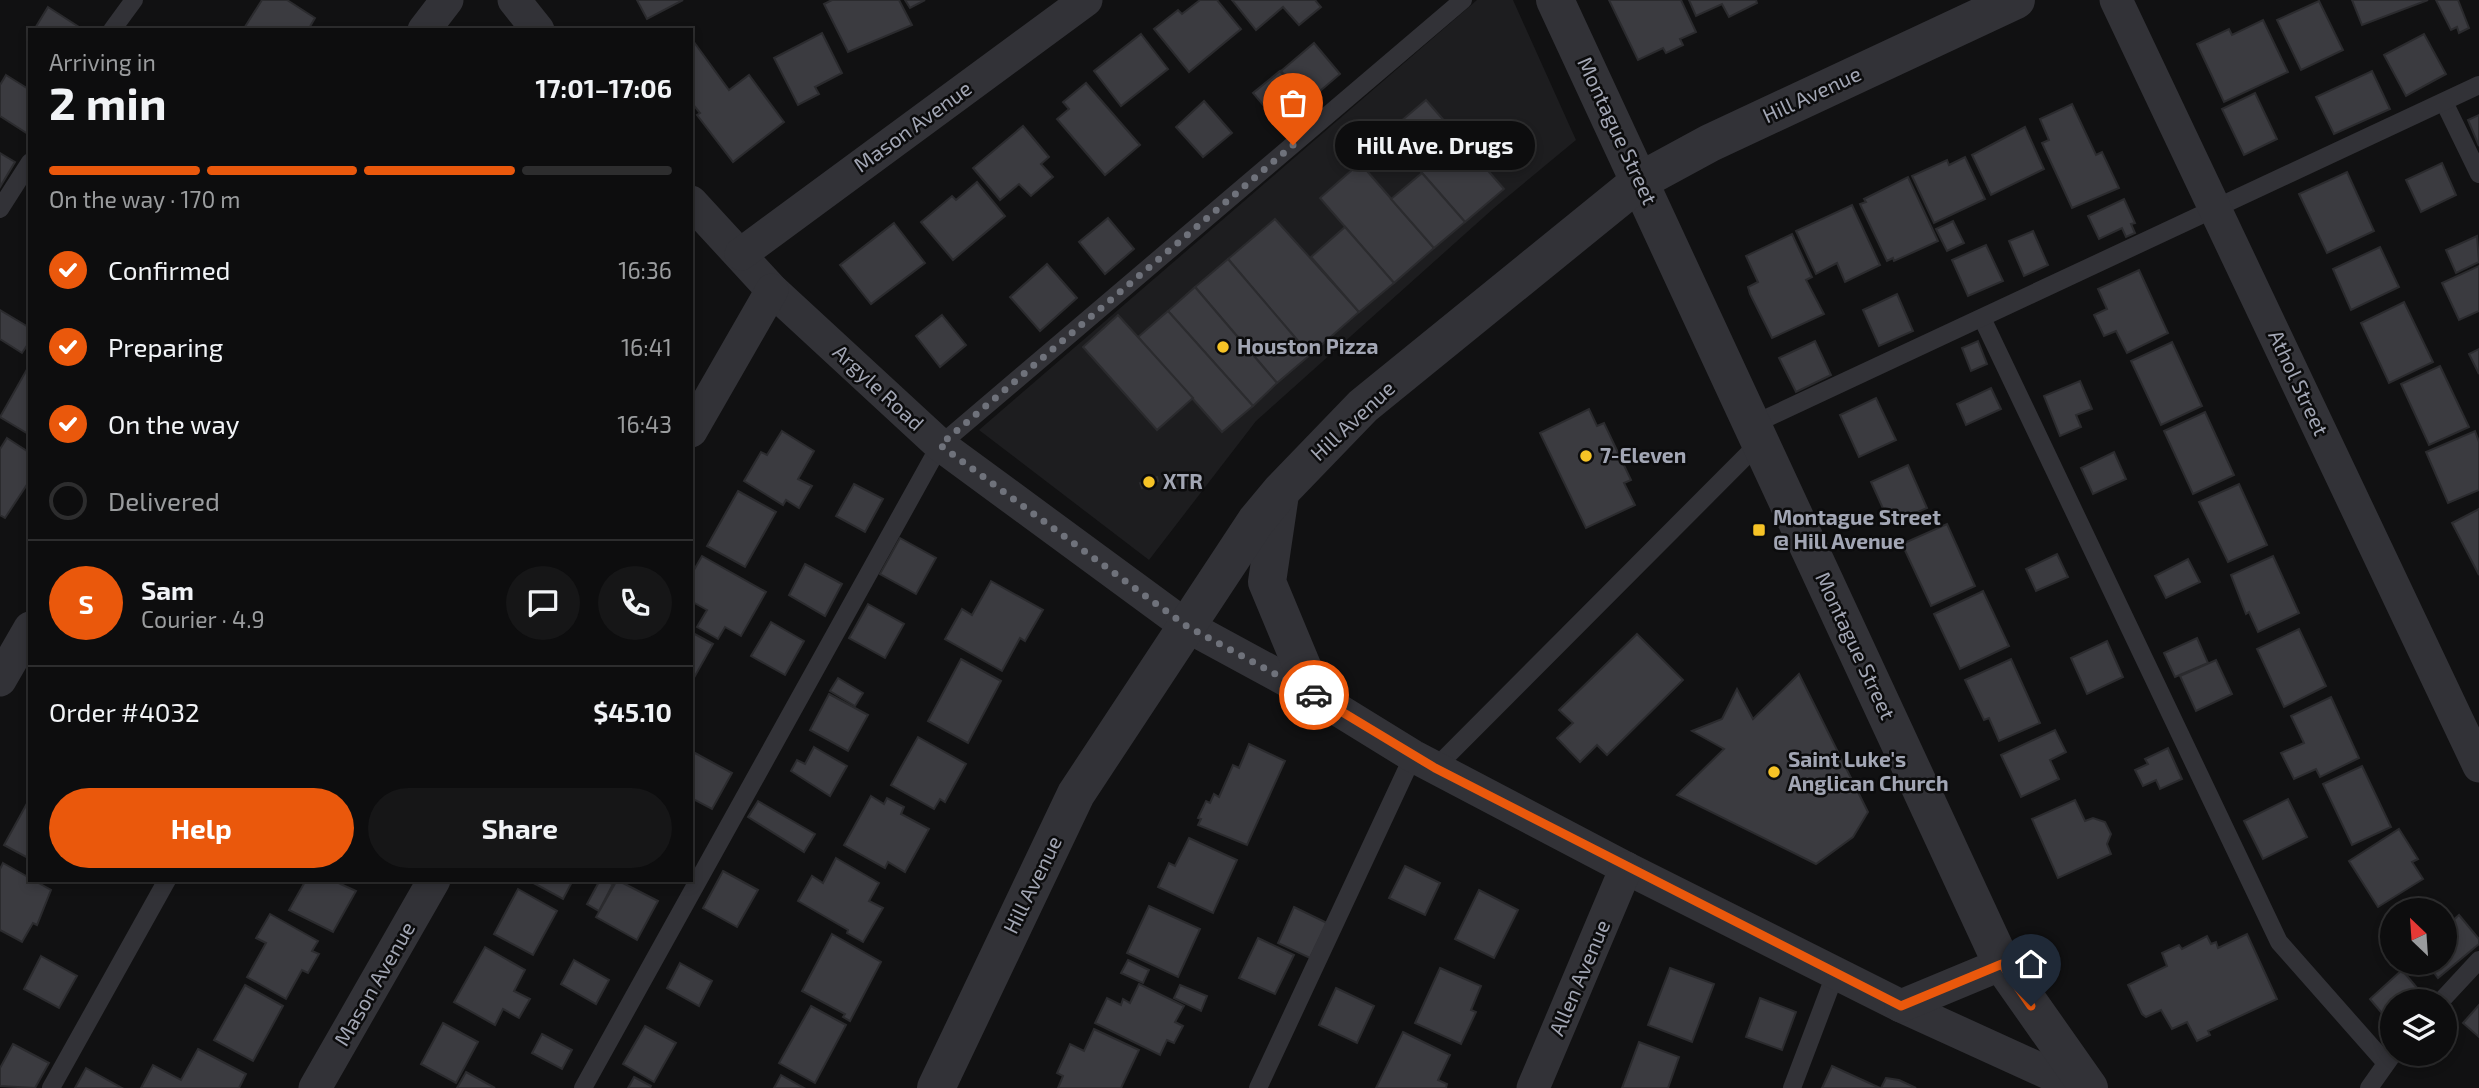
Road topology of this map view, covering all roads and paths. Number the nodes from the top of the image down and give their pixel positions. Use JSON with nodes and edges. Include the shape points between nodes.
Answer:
{"nodes":[{"id":1,"x":134,"y":0,"type":"edge"},
{"id":2,"x":447,"y":0,"type":"edge"},
{"id":3,"x":514,"y":0,"type":"edge"},
{"id":4,"x":1086,"y":0,"type":"edge"},
{"id":5,"x":1463,"y":0,"type":"edge"},
{"id":6,"x":1555,"y":0,"type":"edge"},
{"id":7,"x":2016,"y":0,"type":"edge"},
{"id":8,"x":2116,"y":0,"type":"edge"},
{"id":9,"x":113,"y":28,"type":"edge"},
{"id":10,"x":426,"y":28,"type":"edge"},
{"id":11,"x":536,"y":28,"type":"edge"},
{"id":12,"x":2479,"y":85,"type":"edge"},
{"id":13,"x":2444,"y":102,"type":"junction"},
{"id":14,"x":28,"y":165,"type":"edge"},
{"id":15,"x":2479,"y":174,"type":"edge"},
{"id":16,"x":1640,"y":181,"type":"junction"},
{"id":17,"x":693,"y":204,"type":"edge"},
{"id":18,"x":0,"y":209,"type":"edge"},
{"id":19,"x":2216,"y":209,"type":"junction"},
{"id":20,"x":741,"y":254,"type":"junction"},
{"id":21,"x":772,"y":290,"type":"junction"},
{"id":22,"x":1982,"y":318,"type":"junction"},
{"id":23,"x":693,"y":428,"type":"edge"},
{"id":24,"x":1757,"y":432,"type":"junction"},
{"id":25,"x":940,"y":445,"type":"junction"},
{"id":26,"x":1281,"y":491,"type":"junction"},
{"id":27,"x":1185,"y":625,"type":"junction"},
{"id":28,"x":28,"y":631,"type":"edge"},
{"id":29,"x":0,"y":680,"type":"edge"},
{"id":30,"x":1314,"y":695,"type":"junction"},
{"id":31,"x":1424,"y":762,"type":"junction"},
{"id":32,"x":2479,"y":766,"type":"edge"},
{"id":33,"x":1626,"y":868,"type":"junction"},
{"id":34,"x":166,"y":882,"type":"edge"},
{"id":35,"x":433,"y":882,"type":"edge"},
{"id":36,"x":2479,"y":960,"type":"edge"},
{"id":37,"x":2002,"y":964,"type":"junction"},
{"id":38,"x":1836,"y":972,"type":"junction"},
{"id":39,"x":2452,"y":989,"type":"edge"},
{"id":40,"x":1901,"y":1006,"type":"junction"},
{"id":41,"x":2380,"y":1049,"type":"edge"},
{"id":42,"x":2384,"y":1066,"type":"edge"},
{"id":43,"x":51,"y":1088,"type":"edge"},
{"id":44,"x":315,"y":1088,"type":"edge"},
{"id":45,"x":583,"y":1088,"type":"edge"},
{"id":46,"x":936,"y":1088,"type":"edge"},
{"id":47,"x":1258,"y":1088,"type":"edge"},
{"id":48,"x":1533,"y":1088,"type":"edge"},
{"id":49,"x":1793,"y":1088,"type":"edge"},
{"id":50,"x":2081,"y":1088,"type":"edge"},
{"id":51,"x":2088,"y":1088,"type":"edge"},
{"id":52,"x":2369,"y":1088,"type":"edge"}],
"edges":[{"from":1,"to":9,"type":"lane"},
{"from":2,"to":10,"type":"street"},
{"from":3,"to":11,"type":"street"},
{"from":4,"to":20,"type":"street","name":"Mason Avenue"},
{"from":5,"to":25,"type":"lane"},
{"from":6,"to":16,"type":"street","name":"Montague Street"},
{"from":7,"to":16,"type":"street","name":"Hill Avenue","via":[[1710,143]]},
{"from":8,"to":19,"type":"street","name":"Athol Street"},
{"from":12,"to":13,"type":"lane"},
{"from":13,"to":15,"type":"lane"},
{"from":13,"to":19,"type":"lane"},
{"from":14,"to":18,"type":"lane"},
{"from":16,"to":24,"type":"street","name":"Montague Street"},
{"from":16,"to":26,"type":"street","name":"Hill Avenue","via":[[1363,406]]},
{"from":17,"to":20,"type":"street","name":"Argyle Road"},
{"from":19,"to":22,"type":"lane"},
{"from":19,"to":32,"type":"street","name":"Athol Street"},
{"from":20,"to":21,"type":"street","name":"Argyle Road"},
{"from":21,"to":23,"type":"street"},
{"from":21,"to":25,"type":"street","name":"Argyle Road"},
{"from":22,"to":24,"type":"lane"},
{"from":22,"to":41,"type":"lane","via":[[2279,942]]},
{"from":24,"to":31,"type":"lane"},
{"from":24,"to":37,"type":"street","name":"Montague Street"},
{"from":25,"to":27,"type":"street","name":"Argyle Road"},
{"from":25,"to":45,"type":"lane"},
{"from":26,"to":27,"type":"street","name":"Hill Avenue"},
{"from":26,"to":30,"type":"street","via":[[1267,582]]},
{"from":27,"to":30,"type":"street","name":"Argyle Road"},
{"from":27,"to":46,"type":"street","name":"Hill Avenue","via":[[1076,794]]},
{"from":28,"to":29,"type":"street"},
{"from":30,"to":31,"type":"street","name":"Argyle Road"},
{"from":31,"to":33,"type":"street","name":"Argyle Road"},
{"from":31,"to":47,"type":"lane"},
{"from":33,"to":38,"type":"street","name":"Argyle Road"},
{"from":33,"to":48,"type":"street","name":"Allen Avenue"},
{"from":34,"to":43,"type":"lane"},
{"from":35,"to":44,"type":"street","name":"Mason Avenue"},
{"from":36,"to":39,"type":"lane"},
{"from":37,"to":40,"type":"street"},
{"from":37,"to":51,"type":"street","name":"Montague Street"},
{"from":38,"to":40,"type":"street","name":"Argyle Road"},
{"from":38,"to":49,"type":"lane"},
{"from":40,"to":50,"type":"street","name":"Argyle Road"},
{"from":42,"to":52,"type":"lane"}]}
